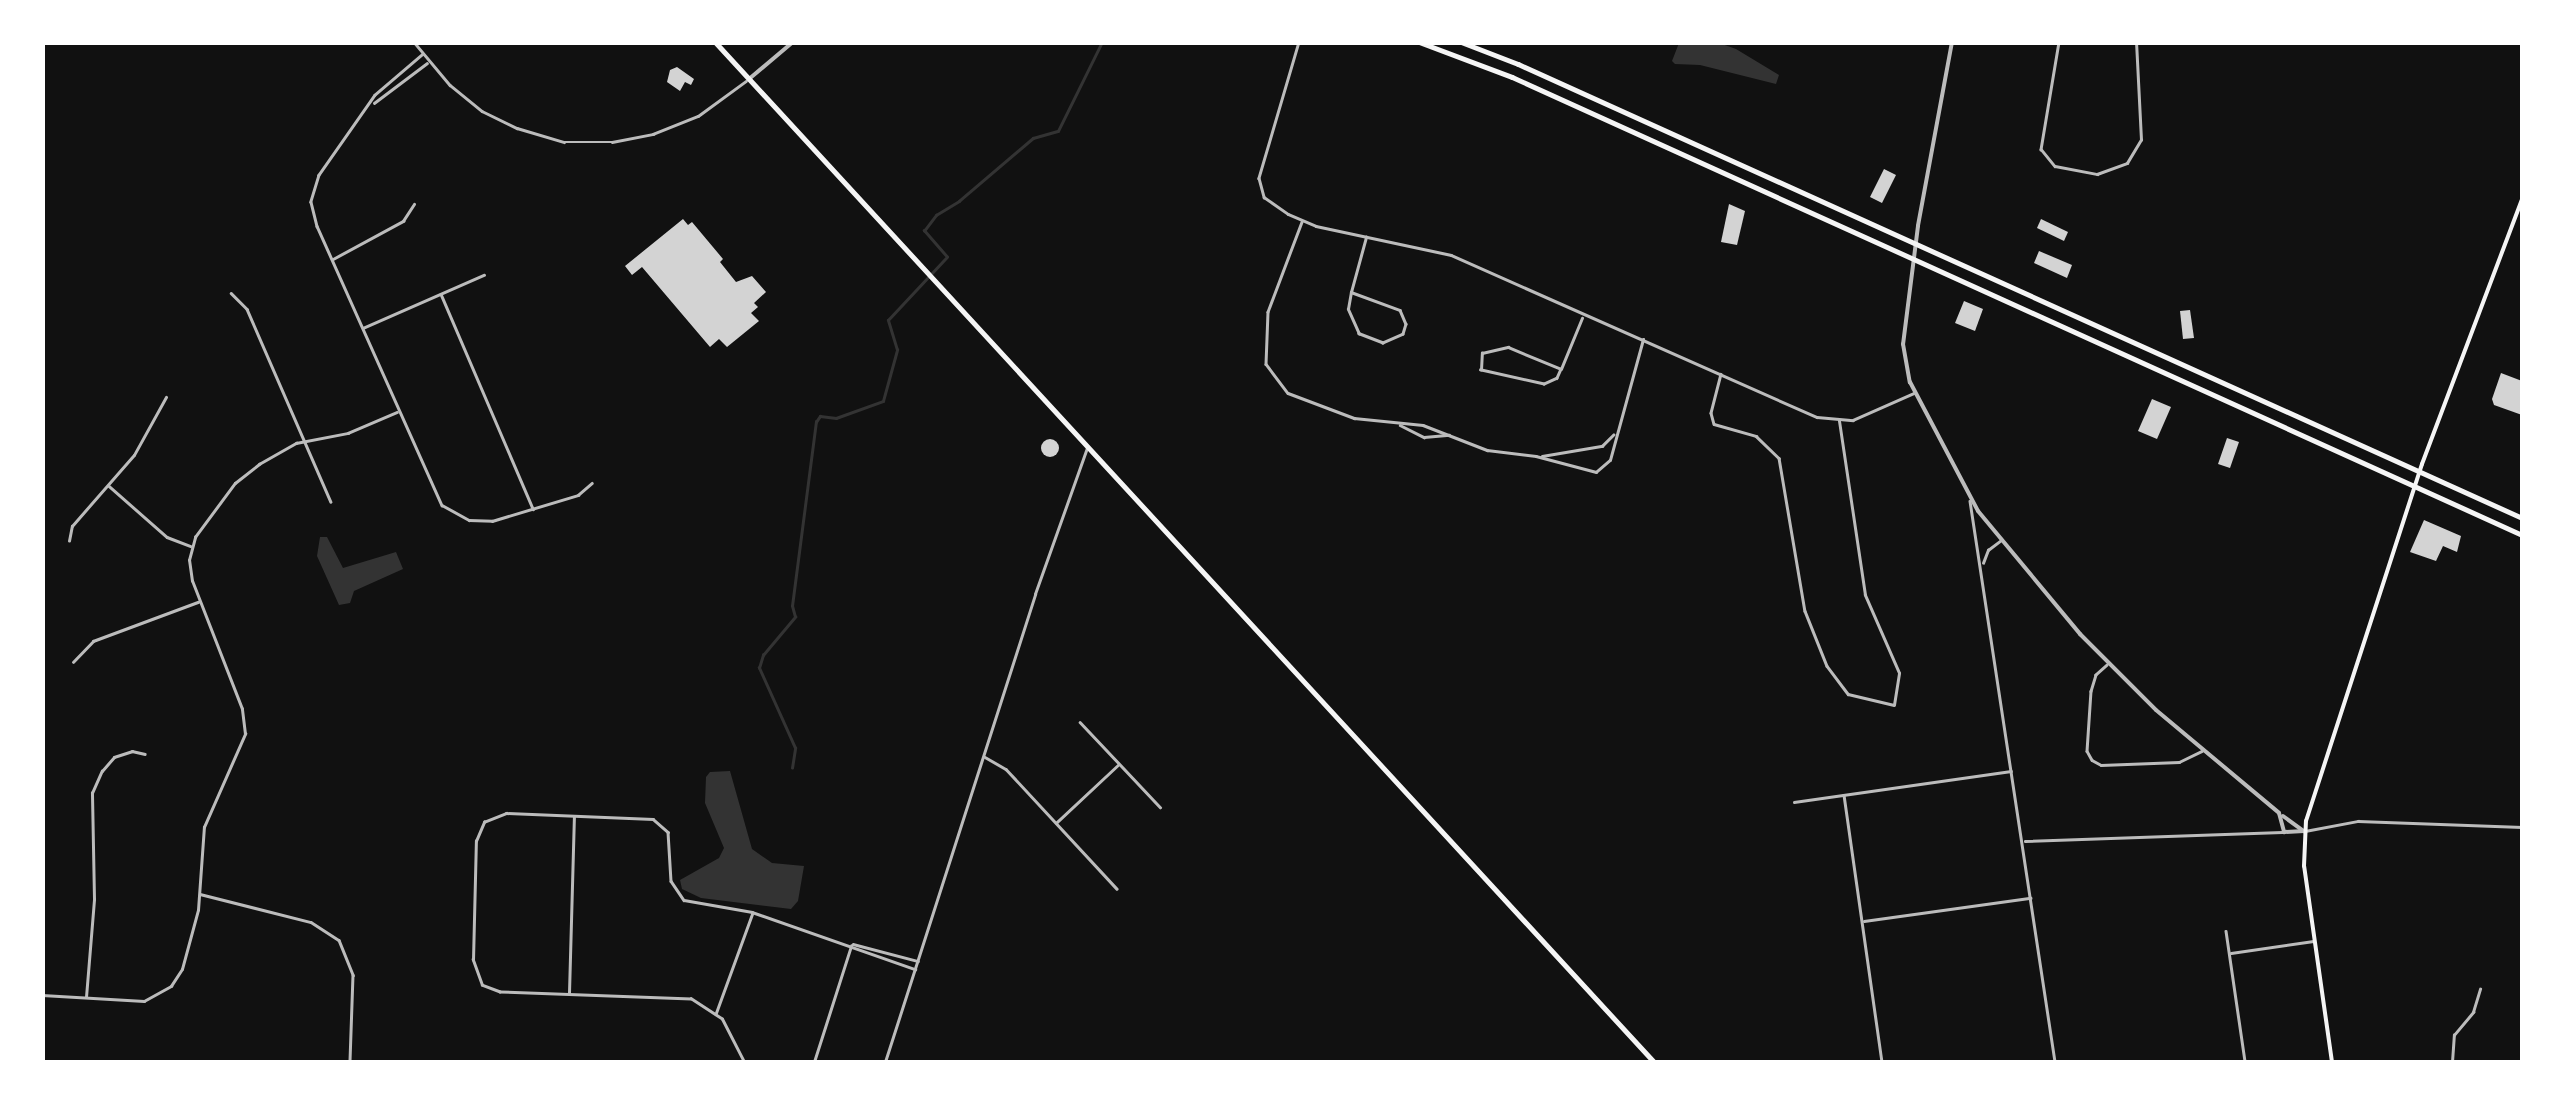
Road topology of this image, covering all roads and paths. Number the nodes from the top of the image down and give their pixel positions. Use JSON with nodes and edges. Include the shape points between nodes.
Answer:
{"nodes":[{"id":1,"x":414,"y":42,"type":"edge"},
{"id":2,"x":715,"y":42,"type":"edge"},
{"id":3,"x":794,"y":42,"type":"edge"},
{"id":4,"x":1298,"y":42,"type":"edge"},
{"id":5,"x":1418,"y":42,"type":"edge"},
{"id":6,"x":1461,"y":42,"type":"edge"},
{"id":7,"x":1952,"y":42,"type":"edge"},
{"id":8,"x":2059,"y":42,"type":"edge"},
{"id":9,"x":2136,"y":42,"type":"edge"},
{"id":10,"x":424,"y":54,"type":"junction"},
{"id":11,"x":430,"y":62,"type":"junction"},
{"id":12,"x":749,"y":78,"type":"junction"},
{"id":13,"x":372,"y":104,"type":"junction"},
{"id":14,"x":1624,"y":113,"type":"junction"},
{"id":15,"x":1618,"y":125,"type":"junction"},
{"id":16,"x":2522,"y":200,"type":"edge"},
{"id":17,"x":414,"y":204,"type":"dead end"},
{"id":18,"x":1302,"y":220,"type":"junction"},
{"id":19,"x":1366,"y":236,"type":"junction"},
{"id":20,"x":1916,"y":245,"type":"junction"},
{"id":21,"x":1914,"y":259,"type":"junction"},
{"id":22,"x":331,"y":260,"type":"junction"},
{"id":23,"x":484,"y":276,"type":"dead end"},
{"id":24,"x":1351,"y":292,"type":"junction"},
{"id":25,"x":231,"y":293,"type":"dead end"},
{"id":26,"x":440,"y":294,"type":"junction"},
{"id":27,"x":1582,"y":316,"type":"junction"},
{"id":28,"x":361,"y":328,"type":"junction"},
{"id":29,"x":1643,"y":339,"type":"junction"},
{"id":30,"x":2184,"y":366,"type":"junction"},
{"id":31,"x":1561,"y":369,"type":"junction"},
{"id":32,"x":1722,"y":372,"type":"junction"},
{"id":33,"x":2166,"y":373,"type":"junction"},
{"id":34,"x":1915,"y":393,"type":"junction"},
{"id":35,"x":166,"y":396,"type":"dead end"},
{"id":36,"x":2254,"y":398,"type":"junction"},
{"id":37,"x":2236,"y":406,"type":"junction"},
{"id":38,"x":397,"y":412,"type":"junction"},
{"id":39,"x":1839,"y":421,"type":"junction"},
{"id":40,"x":1394,"y":423,"type":"junction"},
{"id":41,"x":1615,"y":432,"type":"junction"},
{"id":42,"x":1452,"y":435,"type":"junction"},
{"id":43,"x":304,"y":441,"type":"junction"},
{"id":44,"x":1088,"y":447,"type":"junction"},
{"id":45,"x":1536,"y":456,"type":"junction"},
{"id":46,"x":2418,"y":474,"type":"junction"},
{"id":47,"x":592,"y":483,"type":"dead end"},
{"id":48,"x":108,"y":485,"type":"junction"},
{"id":49,"x":2414,"y":487,"type":"junction"},
{"id":50,"x":1969,"y":495,"type":"junction"},
{"id":51,"x":332,"y":502,"type":"dead end"},
{"id":52,"x":533,"y":509,"type":"junction"},
{"id":53,"x":2522,"y":518,"type":"edge"},
{"id":54,"x":2522,"y":535,"type":"edge"},
{"id":55,"x":2000,"y":540,"type":"junction"},
{"id":56,"x":70,"y":541,"type":"dead end"},
{"id":57,"x":191,"y":547,"type":"junction"},
{"id":58,"x":1984,"y":569,"type":"junction"},
{"id":59,"x":200,"y":602,"type":"junction"},
{"id":60,"x":73,"y":662,"type":"dead end"},
{"id":61,"x":2108,"y":664,"type":"junction"},
{"id":62,"x":1080,"y":722,"type":"dead end"},
{"id":63,"x":2203,"y":750,"type":"junction"},
{"id":64,"x":145,"y":754,"type":"dead end"},
{"id":65,"x":984,"y":756,"type":"junction"},
{"id":66,"x":1119,"y":764,"type":"junction"},
{"id":67,"x":2013,"y":771,"type":"junction"},
{"id":68,"x":1844,"y":795,"type":"junction"},
{"id":69,"x":1794,"y":802,"type":"dead end"},
{"id":70,"x":1160,"y":807,"type":"dead end"},
{"id":71,"x":2279,"y":813,"type":"junction"},
{"id":72,"x":574,"y":815,"type":"junction"},
{"id":73,"x":1056,"y":823,"type":"junction"},
{"id":74,"x":2522,"y":827,"type":"edge"},
{"id":75,"x":2304,"y":831,"type":"junction"},
{"id":76,"x":2284,"y":832,"type":"junction"},
{"id":77,"x":2023,"y":841,"type":"junction"},
{"id":78,"x":1118,"y":889,"type":"dead end"},
{"id":79,"x":199,"y":894,"type":"junction"},
{"id":80,"x":2031,"y":898,"type":"junction"},
{"id":81,"x":752,"y":912,"type":"junction"},
{"id":82,"x":1864,"y":921,"type":"junction"},
{"id":83,"x":2226,"y":931,"type":"dead end"},
{"id":84,"x":2314,"y":941,"type":"junction"},
{"id":85,"x":852,"y":944,"type":"junction"},
{"id":86,"x":2230,"y":954,"type":"junction"},
{"id":87,"x":918,"y":961,"type":"junction"},
{"id":88,"x":915,"y":970,"type":"junction"},
{"id":89,"x":2480,"y":989,"type":"dead end"},
{"id":90,"x":569,"y":994,"type":"junction"},
{"id":91,"x":42,"y":995,"type":"edge"},
{"id":92,"x":86,"y":998,"type":"junction"},
{"id":93,"x":716,"y":1012,"type":"junction"},
{"id":94,"x":350,"y":1062,"type":"edge"},
{"id":95,"x":744,"y":1062,"type":"edge"},
{"id":96,"x":814,"y":1062,"type":"edge"},
{"id":97,"x":885,"y":1062,"type":"edge"},
{"id":98,"x":1654,"y":1062,"type":"edge"},
{"id":99,"x":1882,"y":1062,"type":"edge"},
{"id":100,"x":2056,"y":1062,"type":"edge"},
{"id":101,"x":2245,"y":1062,"type":"edge"},
{"id":102,"x":2332,"y":1062,"type":"edge"},
{"id":103,"x":2452,"y":1062,"type":"edge"}],
"edges":[{"from":1,"to":10,"type":"street"},
{"from":2,"to":12,"type":"main road"},
{"from":3,"to":12,"type":"street"},
{"from":4,"to":18,"type":"street","via":[[1259,178],[1269,202]]},
{"from":5,"to":15,"type":"main road"},
{"from":6,"to":14,"type":"main road"},
{"from":7,"to":20,"type":"street"},
{"from":8,"to":9,"type":"street","via":[[2041,149],[2055,166],[2097,174],[2126,164],[2140,140]]},
{"from":10,"to":11,"type":"street"},
{"from":10,"to":13,"type":"street","via":[[377,92]]},
{"from":11,"to":12,"type":"street","via":[[492,116],[542,137],[578,143],[671,128]]},
{"from":11,"to":13,"type":"street"},
{"from":12,"to":44,"type":"main road"},
{"from":13,"to":22,"type":"street","via":[[314,185],[312,211]]},
{"from":14,"to":15,"type":"street"},
{"from":14,"to":20,"type":"main road"},
{"from":15,"to":21,"type":"main road"},
{"from":16,"to":46,"type":"main road"},
{"from":17,"to":22,"type":"street","via":[[410,216],[390,230]]},
{"from":18,"to":19,"type":"street"},
{"from":18,"to":40,"type":"street","via":[[1268,312],[1269,372],[1296,397],[1354,418]]},
{"from":19,"to":24,"type":"street"},
{"from":19,"to":27,"type":"street","via":[[1451,255]]},
{"from":20,"to":21,"type":"street"},
{"from":20,"to":30,"type":"main road"},
{"from":21,"to":33,"type":"main road"},
{"from":21,"to":34,"type":"street","via":[[1902,344]]},
{"from":22,"to":28,"type":"street"},
{"from":23,"to":26,"type":"street"},
{"from":24,"to":24,"type":"street","via":[[1348,309],[1358,334],[1383,343],[1403,334],[1400,310]]},
{"from":25,"to":43,"type":"street","via":[[247,310]]},
{"from":26,"to":28,"type":"street"},
{"from":26,"to":52,"type":"street"},
{"from":27,"to":29,"type":"street"},
{"from":27,"to":31,"type":"street"},
{"from":28,"to":38,"type":"street"},
{"from":29,"to":32,"type":"street"},
{"from":29,"to":41,"type":"street"},
{"from":30,"to":33,"type":"main road"},
{"from":30,"to":36,"type":"main road"},
{"from":31,"to":31,"type":"street","via":[[1512,347],[1486,350],[1478,361],[1485,373],[1544,384]]},
{"from":32,"to":39,"type":"street","via":[[1812,416]]},
{"from":32,"to":39,"type":"street","via":[[1714,424],[1763,440],[1782,467],[1802,599],[1826,666],[1848,694],[1894,705],[1899,674],[1865,595]]},
{"from":33,"to":37,"type":"main road"},
{"from":34,"to":39,"type":"street"},
{"from":34,"to":50,"type":"street"},
{"from":35,"to":48,"type":"street","via":[[137,450]]},
{"from":36,"to":37,"type":"main road"},
{"from":36,"to":46,"type":"main road"},
{"from":37,"to":49,"type":"main road"},
{"from":38,"to":43,"type":"street","via":[[348,433]]},
{"from":38,"to":52,"type":"street","via":[[430,488],[449,511],[485,522]]},
{"from":40,"to":42,"type":"street"},
{"from":40,"to":42,"type":"street","via":[[1424,437]]},
{"from":41,"to":45,"type":"street","via":[[1602,446]]},
{"from":41,"to":45,"type":"street","via":[[1609,463],[1596,472]]},
{"from":42,"to":45,"type":"street","via":[[1488,450]]},
{"from":43,"to":51,"type":"street"},
{"from":43,"to":57,"type":"street","via":[[239,479]]},
{"from":44,"to":65,"type":"street"},
{"from":44,"to":98,"type":"main road"},
{"from":46,"to":49,"type":"main road"},
{"from":46,"to":53,"type":"main road"},
{"from":47,"to":52,"type":"street","via":[[582,494]]},
{"from":48,"to":56,"type":"street","via":[[74,523]]},
{"from":48,"to":57,"type":"street","via":[[167,537]]},
{"from":49,"to":54,"type":"main road"},
{"from":49,"to":75,"type":"main road"},
{"from":50,"to":55,"type":"street"},
{"from":50,"to":58,"type":"street"},
{"from":55,"to":58,"type":"street","via":[[1985,555]]},
{"from":55,"to":61,"type":"street"},
{"from":57,"to":59,"type":"street","via":[[190,577]]},
{"from":58,"to":67,"type":"street"},
{"from":59,"to":60,"type":"street","via":[[93,640]]},
{"from":59,"to":79,"type":"street","via":[[242,709],[245,734],[206,822]]},
{"from":61,"to":63,"type":"street"},
{"from":61,"to":63,"type":"street","via":[[2091,691],[2092,760],[2179,762]]},
{"from":62,"to":66,"type":"street"},
{"from":63,"to":71,"type":"street"},
{"from":64,"to":92,"type":"street","via":[[129,751],[111,760],[92,793],[94,899]]},
{"from":65,"to":73,"type":"street","via":[[1006,769]]},
{"from":65,"to":87,"type":"street"},
{"from":66,"to":70,"type":"street"},
{"from":66,"to":73,"type":"street"},
{"from":67,"to":68,"type":"street"},
{"from":67,"to":77,"type":"street"},
{"from":68,"to":69,"type":"street"},
{"from":68,"to":82,"type":"street"},
{"from":71,"to":75,"type":"street"},
{"from":71,"to":76,"type":"street"},
{"from":72,"to":81,"type":"street","via":[[656,820],[669,836],[671,881],[680,898]]},
{"from":72,"to":90,"type":"street"},
{"from":72,"to":90,"type":"street","via":[[500,813],[482,824],[472,960],[478,980],[494,991]]},
{"from":73,"to":78,"type":"street"},
{"from":74,"to":75,"type":"street","via":[[2358,821]]},
{"from":75,"to":76,"type":"street"},
{"from":75,"to":84,"type":"main road"},
{"from":76,"to":77,"type":"street"},
{"from":77,"to":80,"type":"street"},
{"from":79,"to":92,"type":"street","via":[[184,962],[170,986],[138,1002]]},
{"from":79,"to":94,"type":"street","via":[[311,922],[339,940],[353,974]]},
{"from":80,"to":82,"type":"street"},
{"from":80,"to":100,"type":"street"},
{"from":81,"to":85,"type":"street"},
{"from":81,"to":93,"type":"street"},
{"from":82,"to":99,"type":"street"},
{"from":83,"to":86,"type":"street"},
{"from":84,"to":86,"type":"street"},
{"from":84,"to":102,"type":"main road"},
{"from":85,"to":87,"type":"street"},
{"from":85,"to":88,"type":"street"},
{"from":85,"to":96,"type":"street"},
{"from":86,"to":101,"type":"street"},
{"from":87,"to":88,"type":"street"},
{"from":88,"to":97,"type":"street"},
{"from":89,"to":103,"type":"street","via":[[2473,1012],[2454,1034]]},
{"from":90,"to":93,"type":"street","via":[[684,998]]},
{"from":91,"to":92,"type":"street"},
{"from":93,"to":95,"type":"street"}]}
